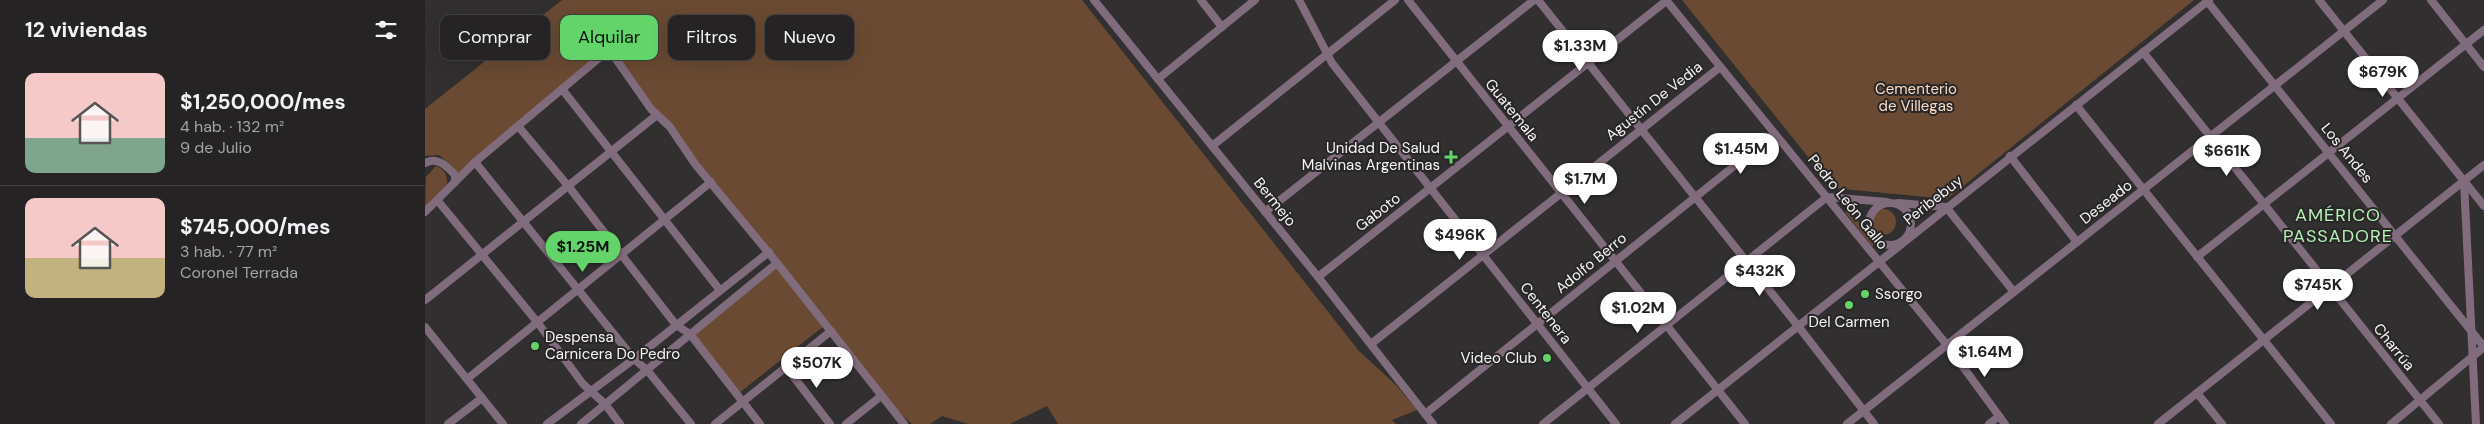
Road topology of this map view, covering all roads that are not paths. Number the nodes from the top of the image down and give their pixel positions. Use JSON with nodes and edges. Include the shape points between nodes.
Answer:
{"nodes":[{"id":1,"x":1094,"y":0,"type":"edge"},
{"id":2,"x":1201,"y":0,"type":"edge"},
{"id":3,"x":1255,"y":0,"type":"edge"},
{"id":4,"x":1299,"y":0,"type":"edge"},
{"id":5,"x":1395,"y":0,"type":"edge"},
{"id":6,"x":1408,"y":0,"type":"edge"},
{"id":7,"x":1536,"y":0,"type":"edge"},
{"id":8,"x":1666,"y":0,"type":"edge"},
{"id":9,"x":2319,"y":0,"type":"edge"},
{"id":10,"x":2383,"y":0,"type":"edge"},
{"id":11,"x":2431,"y":0,"type":"edge"},
{"id":12,"x":2208,"y":1,"type":"edge"},
{"id":13,"x":1222,"y":26,"type":"junction"},
{"id":14,"x":2484,"y":30,"type":"edge"},
{"id":15,"x":2343,"y":31,"type":"junction"},
{"id":16,"x":2466,"y":44,"type":"junction"},
{"id":17,"x":2143,"y":52,"type":"junction"},
{"id":18,"x":1326,"y":55,"type":"junction"},
{"id":19,"x":1456,"y":62,"type":"junction"},
{"id":20,"x":1587,"y":63,"type":"junction"},
{"id":21,"x":1720,"y":67,"type":"junction"},
{"id":22,"x":2484,"y":67,"type":"edge"},
{"id":23,"x":1158,"y":79,"type":"junction"},
{"id":24,"x":2276,"y":86,"type":"junction"},
{"id":25,"x":562,"y":89,"type":"junction"},
{"id":26,"x":2398,"y":99,"type":"junction"},
{"id":27,"x":2076,"y":105,"type":"junction"},
{"id":28,"x":657,"y":115,"type":"junction"},
{"id":29,"x":1379,"y":123,"type":"junction"},
{"id":30,"x":517,"y":126,"type":"junction"},
{"id":31,"x":1508,"y":126,"type":"junction"},
{"id":32,"x":1640,"y":130,"type":"junction"},
{"id":33,"x":1774,"y":134,"type":"junction"},
{"id":34,"x":2211,"y":137,"type":"junction"},
{"id":35,"x":1212,"y":146,"type":"junction"},
{"id":36,"x":611,"y":151,"type":"junction"},
{"id":37,"x":2329,"y":154,"type":"junction"},
{"id":38,"x":2010,"y":156,"type":"junction"},
{"id":39,"x":475,"y":162,"type":"junction"},
{"id":40,"x":425,"y":163,"type":"edge"},
{"id":41,"x":2484,"y":165,"type":"edge"},
{"id":42,"x":455,"y":182,"type":"junction"},
{"id":43,"x":711,"y":182,"type":"junction"},
{"id":44,"x":2464,"y":182,"type":"junction"},
{"id":45,"x":569,"y":187,"type":"junction"},
{"id":46,"x":1431,"y":188,"type":"junction"},
{"id":47,"x":2143,"y":190,"type":"junction"},
{"id":48,"x":1561,"y":193,"type":"junction"},
{"id":49,"x":1695,"y":197,"type":"junction"},
{"id":50,"x":1827,"y":197,"type":"junction"},
{"id":51,"x":439,"y":201,"type":"junction"},
{"id":52,"x":1893,"y":203,"type":"junction"},
{"id":53,"x":2263,"y":205,"type":"junction"},
{"id":54,"x":2484,"y":206,"type":"edge"},
{"id":55,"x":1946,"y":207,"type":"junction"},
{"id":56,"x":425,"y":212,"type":"edge"},
{"id":57,"x":1265,"y":212,"type":"junction"},
{"id":58,"x":666,"y":220,"type":"junction"},
{"id":59,"x":524,"y":222,"type":"junction"},
{"id":60,"x":2395,"y":235,"type":"junction"},
{"id":61,"x":2077,"y":242,"type":"junction"},
{"id":62,"x":1901,"y":243,"type":"junction"},
{"id":63,"x":769,"y":252,"type":"junction"},
{"id":64,"x":623,"y":255,"type":"junction"},
{"id":65,"x":483,"y":256,"type":"junction"},
{"id":66,"x":1483,"y":256,"type":"junction"},
{"id":67,"x":2197,"y":258,"type":"junction"},
{"id":68,"x":1616,"y":261,"type":"junction"},
{"id":69,"x":1879,"y":261,"type":"junction"},
{"id":70,"x":1747,"y":262,"type":"junction"},
{"id":71,"x":777,"y":263,"type":"junction"},
{"id":72,"x":1318,"y":277,"type":"junction"},
{"id":73,"x":2329,"y":288,"type":"junction"},
{"id":74,"x":719,"y":289,"type":"junction"},
{"id":75,"x":578,"y":291,"type":"junction"},
{"id":76,"x":2014,"y":292,"type":"junction"},
{"id":77,"x":425,"y":300,"type":"edge"},
{"id":78,"x":538,"y":323,"type":"junction"},
{"id":79,"x":1537,"y":324,"type":"junction"},
{"id":80,"x":676,"y":325,"type":"junction"},
{"id":81,"x":1667,"y":325,"type":"junction"},
{"id":82,"x":1798,"y":326,"type":"junction"},
{"id":83,"x":425,"y":327,"type":"edge"},
{"id":84,"x":831,"y":331,"type":"junction"},
{"id":85,"x":2472,"y":332,"type":"junction"},
{"id":86,"x":690,"y":334,"type":"junction"},
{"id":87,"x":2264,"y":341,"type":"junction"},
{"id":88,"x":1371,"y":344,"type":"junction"},
{"id":89,"x":1947,"y":345,"type":"junction"},
{"id":90,"x":2484,"y":347,"type":"edge"},
{"id":91,"x":2473,"y":356,"type":"junction"},
{"id":92,"x":634,"y":359,"type":"junction"},
{"id":93,"x":786,"y":367,"type":"junction"},
{"id":94,"x":647,"y":370,"type":"junction"},
{"id":95,"x":467,"y":380,"type":"junction"},
{"id":96,"x":1587,"y":388,"type":"junction"},
{"id":97,"x":1718,"y":390,"type":"junction"},
{"id":98,"x":590,"y":392,"type":"junction"},
{"id":99,"x":2197,"y":393,"type":"junction"},
{"id":100,"x":881,"y":396,"type":"junction"},
{"id":101,"x":481,"y":398,"type":"junction"},
{"id":102,"x":2419,"y":401,"type":"junction"},
{"id":103,"x":743,"y":402,"type":"junction"},
{"id":104,"x":605,"y":404,"type":"junction"},
{"id":105,"x":1863,"y":411,"type":"junction"},
{"id":106,"x":1425,"y":414,"type":"junction"},
{"id":107,"x":1999,"y":416,"type":"junction"},
{"id":108,"x":448,"y":424,"type":"edge"},
{"id":109,"x":503,"y":424,"type":"edge"},
{"id":110,"x":547,"y":424,"type":"edge"},
{"id":111,"x":581,"y":424,"type":"edge"},
{"id":112,"x":620,"y":424,"type":"edge"},
{"id":113,"x":691,"y":424,"type":"edge"},
{"id":114,"x":715,"y":424,"type":"edge"},
{"id":115,"x":760,"y":424,"type":"edge"},
{"id":116,"x":830,"y":424,"type":"edge"},
{"id":117,"x":846,"y":424,"type":"edge"},
{"id":118,"x":904,"y":424,"type":"edge"},
{"id":119,"x":1433,"y":424,"type":"edge"},
{"id":120,"x":1543,"y":424,"type":"edge"},
{"id":121,"x":1616,"y":424,"type":"edge"},
{"id":122,"x":1675,"y":424,"type":"edge"},
{"id":123,"x":1745,"y":424,"type":"edge"},
{"id":124,"x":1847,"y":424,"type":"edge"},
{"id":125,"x":1874,"y":424,"type":"edge"},
{"id":126,"x":1989,"y":424,"type":"edge"},
{"id":127,"x":2005,"y":424,"type":"edge"},
{"id":128,"x":2158,"y":424,"type":"edge"},
{"id":129,"x":2222,"y":424,"type":"edge"},
{"id":130,"x":2331,"y":424,"type":"edge"},
{"id":131,"x":2391,"y":424,"type":"edge"},
{"id":132,"x":2439,"y":424,"type":"edge"},
{"id":133,"x":2477,"y":424,"type":"edge"}],
"edges":[{"from":1,"to":23,"type":"street","name":"Bermejo"},
{"from":2,"to":13,"type":"street"},
{"from":3,"to":13,"type":"street"},
{"from":4,"to":18,"type":"street","name":"Centenera"},
{"from":5,"to":18,"type":"street"},
{"from":6,"to":19,"type":"street","name":"Guatemala"},
{"from":7,"to":19,"type":"street"},
{"from":7,"to":20,"type":"street"},
{"from":8,"to":20,"type":"street","name":"Gaboto"},
{"from":8,"to":21,"type":"street","name":"Pedro León Gallo"},
{"from":9,"to":15,"type":"street"},
{"from":10,"to":15,"type":"street","name":"Deseado"},
{"from":11,"to":16,"type":"street"},
{"from":12,"to":17,"type":"street","name":"Peribebuy"},
{"from":12,"to":24,"type":"street","name":"Los Andes"},
{"from":13,"to":23,"type":"street"},
{"from":14,"to":16,"type":"street"},
{"from":15,"to":24,"type":"street","name":"Deseado"},
{"from":15,"to":26,"type":"street"},
{"from":16,"to":22,"type":"street"},
{"from":16,"to":26,"type":"street"},
{"from":17,"to":27,"type":"street","name":"Peribebuy"},
{"from":17,"to":34,"type":"street","name":"Charrúa"},
{"from":18,"to":29,"type":"street","name":"Centenera"},
{"from":18,"to":35,"type":"street"},
{"from":19,"to":29,"type":"street"},
{"from":19,"to":31,"type":"street","name":"Guatemala"},
{"from":20,"to":31,"type":"street","name":"Gaboto"},
{"from":20,"to":32,"type":"street"},
{"from":21,"to":32,"type":"street","name":"Agustín De Vedia"},
{"from":21,"to":33,"type":"street","name":"Pedro León Gallo"},
{"from":23,"to":35,"type":"street","name":"Bermejo"},
{"from":24,"to":34,"type":"street","name":"Deseado"},
{"from":24,"to":37,"type":"street","name":"Los Andes"},
{"from":25,"to":28,"type":"street","via":[[609,52],[614,54]]},
{"from":25,"to":30,"type":"street"},
{"from":25,"to":36,"type":"street"},
{"from":26,"to":37,"type":"street"},
{"from":26,"to":44,"type":"street"},
{"from":27,"to":38,"type":"street","name":"Peribebuy"},
{"from":27,"to":47,"type":"street"},
{"from":28,"to":36,"type":"street"},
{"from":28,"to":43,"type":"street","via":[[670,127]]},
{"from":29,"to":46,"type":"street","name":"Centenera"},
{"from":29,"to":57,"type":"street"},
{"from":30,"to":39,"type":"street"},
{"from":30,"to":45,"type":"street"},
{"from":31,"to":46,"type":"street","name":"Gaboto"},
{"from":31,"to":48,"type":"street","name":"Guatemala"},
{"from":32,"to":48,"type":"street","name":"Agustín De Vedia"},
{"from":32,"to":49,"type":"street"},
{"from":33,"to":49,"type":"street","name":"Adolfo Berro"},
{"from":33,"to":50,"type":"street","name":"Pedro León Gallo"},
{"from":34,"to":47,"type":"street","name":"Deseado"},
{"from":34,"to":53,"type":"street","name":"Charrúa"},
{"from":35,"to":57,"type":"street","name":"Bermejo"},
{"from":36,"to":45,"type":"street"},
{"from":36,"to":58,"type":"street"},
{"from":37,"to":53,"type":"street"},
{"from":37,"to":60,"type":"street","name":"Los Andes"},
{"from":38,"to":55,"type":"street","name":"Peribebuy"},
{"from":38,"to":61,"type":"street"},
{"from":39,"to":42,"type":"street"},
{"from":39,"to":59,"type":"street"},
{"from":40,"to":42,"type":"street","via":[[434,160],[441,163],[455,175]]},
{"from":41,"to":44,"type":"street"},
{"from":42,"to":51,"type":"street"},
{"from":43,"to":58,"type":"street"},
{"from":43,"to":63,"type":"street"},
{"from":44,"to":54,"type":"street"},
{"from":44,"to":60,"type":"street"},
{"from":44,"to":85,"type":"street"},
{"from":45,"to":59,"type":"street"},
{"from":45,"to":64,"type":"street"},
{"from":46,"to":66,"type":"street","name":"Centenera"},
{"from":46,"to":72,"type":"street","name":"Gaboto"},
{"from":47,"to":61,"type":"street","name":"Deseado"},
{"from":47,"to":67,"type":"street"},
{"from":48,"to":66,"type":"street","name":"Agustín De Vedia"},
{"from":48,"to":68,"type":"street","name":"Guatemala"},
{"from":49,"to":68,"type":"street","name":"Adolfo Berro"},
{"from":49,"to":70,"type":"street"},
{"from":50,"to":52,"type":"street"},
{"from":50,"to":69,"type":"street","name":"Pedro León Gallo"},
{"from":50,"to":70,"type":"street"},
{"from":51,"to":56,"type":"street"},
{"from":51,"to":65,"type":"street"},
{"from":52,"to":55,"type":"street"},
{"from":52,"to":62,"type":"street","via":[[1905,208],[1911,220],[1910,233]]},
{"from":52,"to":62,"type":"street","via":[[1878,206],[1870,217],[1869,225],[1874,238],[1880,243]]},
{"from":53,"to":67,"type":"street"},
{"from":53,"to":73,"type":"street","name":"Charrúa"},
{"from":55,"to":62,"type":"street","name":"Peribebuy"},
{"from":55,"to":76,"type":"street"},
{"from":57,"to":72,"type":"street","name":"Bermejo"},
{"from":58,"to":64,"type":"street"},
{"from":58,"to":74,"type":"street"},
{"from":59,"to":65,"type":"street"},
{"from":59,"to":75,"type":"street"},
{"from":60,"to":73,"type":"street"},
{"from":60,"to":85,"type":"street","name":"Los Andes"},
{"from":61,"to":76,"type":"street","name":"Deseado"},
{"from":62,"to":69,"type":"street","name":"Peribebuy"},
{"from":63,"to":71,"type":"street"},
{"from":63,"to":74,"type":"street"},
{"from":64,"to":75,"type":"street"},
{"from":64,"to":80,"type":"street"},
{"from":65,"to":77,"type":"street"},
{"from":65,"to":78,"type":"street"},
{"from":66,"to":79,"type":"street","name":"Centenera"},
{"from":66,"to":88,"type":"street","name":"Agustín De Vedia"},
{"from":67,"to":87,"type":"street"},
{"from":68,"to":79,"type":"street","name":"Adolfo Berro"},
{"from":68,"to":81,"type":"street","name":"Guatemala"},
{"from":69,"to":82,"type":"street","name":"Peribebuy"},
{"from":69,"to":89,"type":"street","name":"Pedro León Gallo"},
{"from":70,"to":81,"type":"street"},
{"from":70,"to":82,"type":"street"},
{"from":71,"to":84,"type":"street"},
{"from":71,"to":86,"type":"street"},
{"from":72,"to":88,"type":"street","name":"Bermejo"},
{"from":73,"to":87,"type":"street"},
{"from":73,"to":102,"type":"street","name":"Charrúa"},
{"from":74,"to":80,"type":"street"},
{"from":75,"to":78,"type":"street"},
{"from":75,"to":92,"type":"street"},
{"from":76,"to":89,"type":"street","name":"Deseado"},
{"from":78,"to":95,"type":"street"},
{"from":78,"to":98,"type":"street"},
{"from":79,"to":96,"type":"street","name":"Centenera"},
{"from":79,"to":106,"type":"street","name":"Adolfo Berro"},
{"from":80,"to":86,"type":"street"},
{"from":80,"to":92,"type":"street"},
{"from":81,"to":96,"type":"street"},
{"from":81,"to":97,"type":"street","name":"Guatemala"},
{"from":82,"to":97,"type":"street","name":"Peribebuy"},
{"from":82,"to":105,"type":"street"},
{"from":83,"to":95,"type":"street"},
{"from":84,"to":93,"type":"street"},
{"from":84,"to":100,"type":"street"},
{"from":85,"to":90,"type":"street","name":"Los Andes"},
{"from":85,"to":91,"type":"street"},
{"from":86,"to":94,"type":"street"},
{"from":86,"to":103,"type":"street"},
{"from":87,"to":99,"type":"street"},
{"from":87,"to":130,"type":"street"},
{"from":88,"to":106,"type":"street","name":"Bermejo"},
{"from":89,"to":105,"type":"street","name":"Deseado"},
{"from":89,"to":107,"type":"street","name":"Pedro León Gallo"},
{"from":90,"to":91,"type":"street"},
{"from":91,"to":102,"type":"street"},
{"from":91,"to":133,"type":"street"},
{"from":92,"to":94,"type":"street"},
{"from":92,"to":98,"type":"street"},
{"from":93,"to":103,"type":"street"},
{"from":93,"to":116,"type":"street"},
{"from":94,"to":104,"type":"street"},
{"from":94,"to":113,"type":"street"},
{"from":95,"to":101,"type":"street"},
{"from":96,"to":120,"type":"street"},
{"from":96,"to":121,"type":"street","name":"Centenera"},
{"from":97,"to":122,"type":"street","name":"Peribebuy"},
{"from":97,"to":123,"type":"street","name":"Guatemala"},
{"from":98,"to":104,"type":"street"},
{"from":98,"to":110,"type":"street"},
{"from":99,"to":128,"type":"street"},
{"from":99,"to":129,"type":"street"},
{"from":100,"to":117,"type":"street"},
{"from":100,"to":118,"type":"street"},
{"from":101,"to":108,"type":"street"},
{"from":101,"to":109,"type":"street"},
{"from":102,"to":131,"type":"street"},
{"from":102,"to":132,"type":"street","name":"Charrúa"},
{"from":103,"to":114,"type":"street"},
{"from":103,"to":115,"type":"street"},
{"from":104,"to":111,"type":"street"},
{"from":104,"to":112,"type":"street"},
{"from":105,"to":124,"type":"street","name":"Deseado"},
{"from":105,"to":125,"type":"street"},
{"from":106,"to":119,"type":"street","name":"Bermejo"},
{"from":107,"to":126,"type":"street"},
{"from":107,"to":127,"type":"street","name":"Pedro León Gallo"}]}
